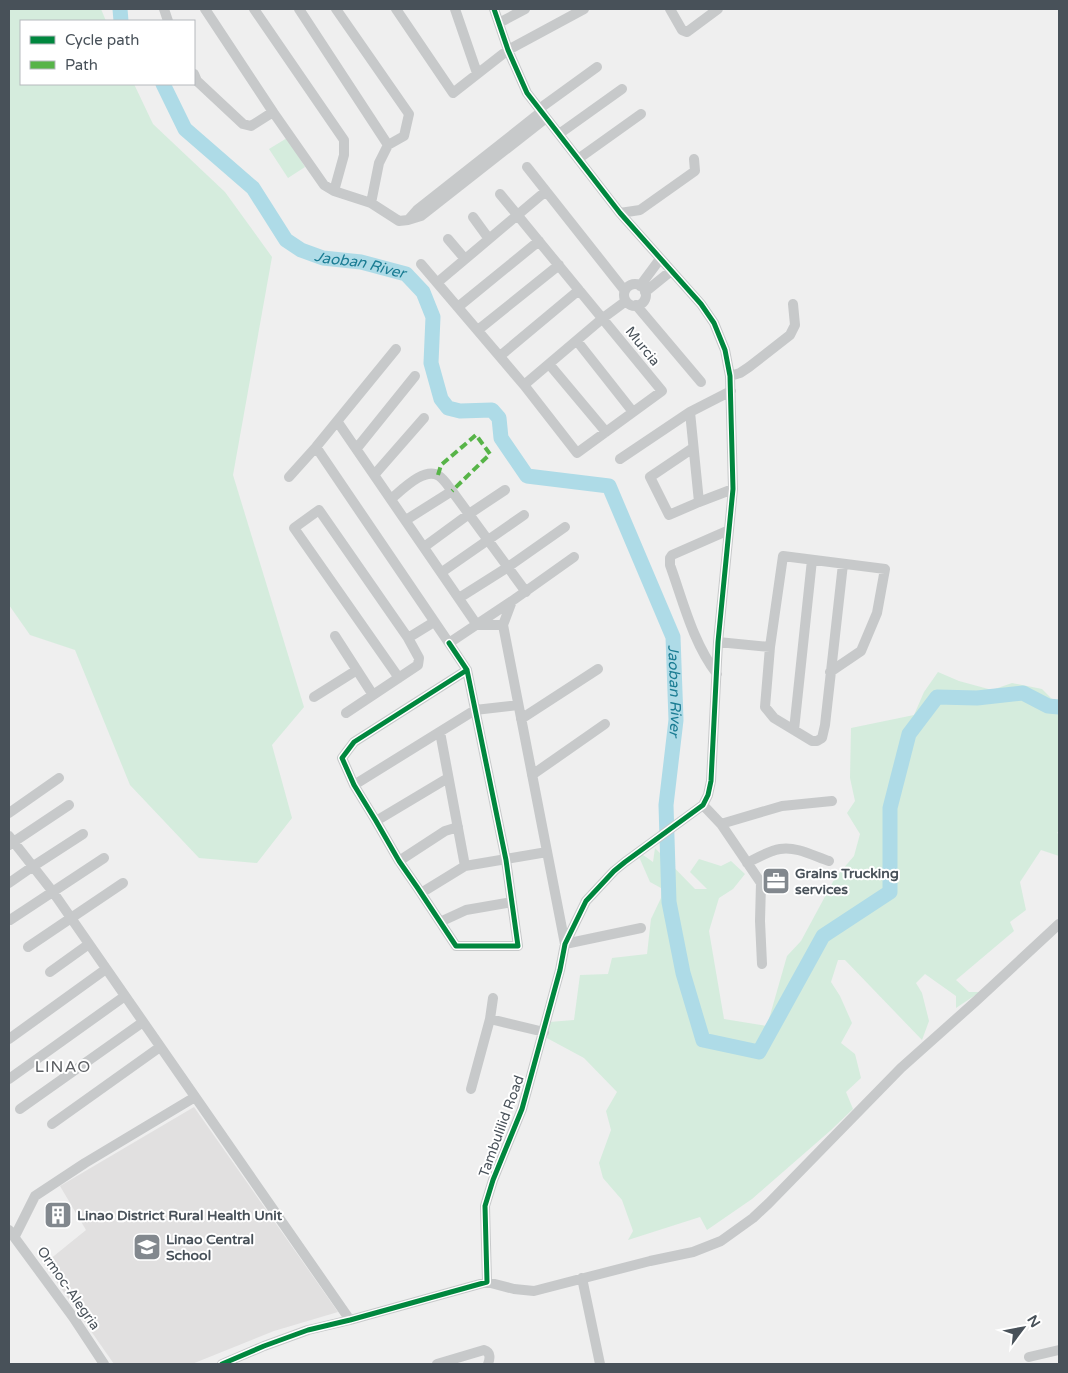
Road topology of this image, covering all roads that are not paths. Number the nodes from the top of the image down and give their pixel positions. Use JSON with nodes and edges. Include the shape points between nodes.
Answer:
{"nodes":[{"id":1,"x":205,"y":9,"type":"edge"},
{"id":2,"x":254,"y":9,"type":"edge"},
{"id":3,"x":299,"y":9,"type":"edge"},
{"id":4,"x":336,"y":9,"type":"edge"},
{"id":5,"x":396,"y":9,"type":"edge"},
{"id":6,"x":405,"y":9,"type":"edge"},
{"id":7,"x":455,"y":9,"type":"edge"},
{"id":8,"x":494,"y":9,"type":"edge"},
{"id":9,"x":525,"y":9,"type":"edge"},
{"id":10,"x":584,"y":9,"type":"edge"},
{"id":11,"x":670,"y":9,"type":"edge"},
{"id":12,"x":718,"y":9,"type":"edge"},
{"id":13,"x":499,"y":22,"type":"junction"},
{"id":14,"x":408,"y":26,"type":"junction"},
{"id":15,"x":508,"y":50,"type":"junction"},
{"id":16,"x":597,"y":67,"type":"dead end"},
{"id":17,"x":477,"y":73,"type":"junction"},
{"id":18,"x":195,"y":76,"type":"edge"},
{"id":19,"x":622,"y":89,"type":"dead end"},
{"id":20,"x":273,"y":112,"type":"junction"},
{"id":21,"x":542,"y":113,"type":"junction"},
{"id":22,"x":641,"y":114,"type":"dead end"},
{"id":23,"x":559,"y":134,"type":"junction"},
{"id":24,"x":388,"y":145,"type":"junction"},
{"id":25,"x":578,"y":159,"type":"junction"},
{"id":26,"x":694,"y":159,"type":"dead end"},
{"id":27,"x":527,"y":167,"type":"dead end"},
{"id":28,"x":334,"y":191,"type":"junction"},
{"id":29,"x":546,"y":191,"type":"junction"},
{"id":30,"x":500,"y":194,"type":"dead end"},
{"id":31,"x":372,"y":203,"type":"junction"},
{"id":32,"x":620,"y":214,"type":"junction"},
{"id":33,"x":518,"y":215,"type":"junction"},
{"id":34,"x":473,"y":218,"type":"dead end"},
{"id":35,"x":448,"y":239,"type":"dead end"},
{"id":36,"x":489,"y":239,"type":"junction"},
{"id":37,"x":539,"y":241,"type":"junction"},
{"id":38,"x":465,"y":259,"type":"junction"},
{"id":39,"x":660,"y":259,"type":"junction"},
{"id":40,"x":421,"y":264,"type":"dead end"},
{"id":41,"x":559,"y":265,"type":"junction"},
{"id":42,"x":671,"y":271,"type":"junction"},
{"id":43,"x":438,"y":282,"type":"junction"},
{"id":44,"x":642,"y":289,"type":"junction"},
{"id":45,"x":579,"y":290,"type":"junction"},
{"id":46,"x":629,"y":299,"type":"junction"},
{"id":47,"x":793,"y":304,"type":"dead end"},
{"id":48,"x":458,"y":307,"type":"junction"},
{"id":49,"x":603,"y":318,"type":"junction"},
{"id":50,"x":478,"y":330,"type":"junction"},
{"id":51,"x":577,"y":340,"type":"junction"},
{"id":52,"x":396,"y":349,"type":"dead end"},
{"id":53,"x":500,"y":356,"type":"junction"},
{"id":54,"x":549,"y":364,"type":"junction"},
{"id":55,"x":415,"y":376,"type":"dead end"},
{"id":56,"x":730,"y":376,"type":"junction"},
{"id":57,"x":701,"y":382,"type":"dead end"},
{"id":58,"x":524,"y":385,"type":"junction"},
{"id":59,"x":731,"y":391,"type":"junction"},
{"id":60,"x":633,"y":412,"type":"junction"},
{"id":61,"x":690,"y":412,"type":"junction"},
{"id":62,"x":424,"y":418,"type":"dead end"},
{"id":63,"x":337,"y":421,"type":"junction"},
{"id":64,"x":606,"y":432,"type":"junction"},
{"id":65,"x":316,"y":447,"type":"junction"},
{"id":66,"x":357,"y":448,"type":"junction"},
{"id":67,"x":693,"y":448,"type":"junction"},
{"id":68,"x":620,"y":459,"type":"dead end"},
{"id":69,"x":374,"y":474,"type":"junction"},
{"id":70,"x":289,"y":477,"type":"dead end"},
{"id":71,"x":733,"y":489,"type":"junction"},
{"id":72,"x":505,"y":490,"type":"dead end"},
{"id":73,"x":452,"y":491,"type":"junction"},
{"id":74,"x":391,"y":499,"type":"junction"},
{"id":75,"x":699,"y":502,"type":"junction"},
{"id":76,"x":469,"y":514,"type":"junction"},
{"id":77,"x":524,"y":515,"type":"dead end"},
{"id":78,"x":406,"y":520,"type":"junction"},
{"id":79,"x":565,"y":527,"type":"dead end"},
{"id":80,"x":729,"y":530,"type":"junction"},
{"id":81,"x":488,"y":541,"type":"junction"},
{"id":82,"x":424,"y":547,"type":"junction"},
{"id":83,"x":574,"y":557,"type":"dead end"},
{"id":84,"x":812,"y":560,"type":"junction"},
{"id":85,"x":843,"y":564,"type":"junction"},
{"id":86,"x":508,"y":567,"type":"junction"},
{"id":87,"x":442,"y":572,"type":"junction"},
{"id":88,"x":526,"y":592,"type":"junction"},
{"id":89,"x":459,"y":598,"type":"junction"},
{"id":90,"x":512,"y":601,"type":"junction"},
{"id":91,"x":434,"y":622,"type":"junction"},
{"id":92,"x":477,"y":625,"type":"junction"},
{"id":93,"x":503,"y":625,"type":"junction"},
{"id":94,"x":335,"y":636,"type":"dead end"},
{"id":95,"x":408,"y":638,"type":"junction"},
{"id":96,"x":718,"y":642,"type":"junction"},
{"id":97,"x":449,"y":644,"type":"junction"},
{"id":98,"x":770,"y":646,"type":"junction"},
{"id":99,"x":598,"y":668,"type":"dead end"},
{"id":100,"x":357,"y":670,"type":"junction"},
{"id":101,"x":467,"y":670,"type":"junction"},
{"id":102,"x":830,"y":672,"type":"junction"},
{"id":103,"x":717,"y":674,"type":"junction"},
{"id":104,"x":399,"y":678,"type":"junction"},
{"id":105,"x":373,"y":694,"type":"junction"},
{"id":106,"x":314,"y":697,"type":"dead end"},
{"id":107,"x":518,"y":705,"type":"junction"},
{"id":108,"x":475,"y":710,"type":"junction"},
{"id":109,"x":346,"y":713,"type":"dead end"},
{"id":110,"x":521,"y":719,"type":"junction"},
{"id":111,"x":606,"y":724,"type":"dead end"},
{"id":112,"x":794,"y":730,"type":"junction"},
{"id":113,"x":440,"y":732,"type":"junction"},
{"id":114,"x":532,"y":774,"type":"junction"},
{"id":115,"x":59,"y":778,"type":"dead end"},
{"id":116,"x":448,"y":778,"type":"junction"},
{"id":117,"x":354,"y":785,"type":"junction"},
{"id":118,"x":832,"y":801,"type":"dead end"},
{"id":119,"x":69,"y":805,"type":"dead end"},
{"id":120,"x":702,"y":805,"type":"junction"},
{"id":121,"x":9,"y":813,"type":"edge"},
{"id":122,"x":376,"y":821,"type":"junction"},
{"id":123,"x":721,"y":824,"type":"junction"},
{"id":124,"x":458,"y":827,"type":"junction"},
{"id":125,"x":84,"y":834,"type":"dead end"},
{"id":126,"x":10,"y":842,"type":"edge"},
{"id":127,"x":547,"y":852,"type":"junction"},
{"id":128,"x":104,"y":858,"type":"dead end"},
{"id":129,"x":506,"y":860,"type":"junction"},
{"id":130,"x":829,"y":861,"type":"dead end"},
{"id":131,"x":399,"y":862,"type":"junction"},
{"id":132,"x":747,"y":863,"type":"junction"},
{"id":133,"x":465,"y":866,"type":"junction"},
{"id":134,"x":32,"y":867,"type":"junction"},
{"id":135,"x":123,"y":883,"type":"dead end"},
{"id":136,"x":9,"y":884,"type":"edge"},
{"id":137,"x":53,"y":892,"type":"junction"},
{"id":138,"x":421,"y":894,"type":"junction"},
{"id":139,"x":512,"y":902,"type":"junction"},
{"id":140,"x":71,"y":918,"type":"junction"},
{"id":141,"x":10,"y":920,"type":"dead end"},
{"id":142,"x":440,"y":922,"type":"junction"},
{"id":143,"x":1059,"y":924,"type":"edge"},
{"id":144,"x":641,"y":928,"type":"dead end"},
{"id":145,"x":89,"y":944,"type":"junction"},
{"id":146,"x":565,"y":944,"type":"junction"},
{"id":147,"x":28,"y":947,"type":"dead end"},
{"id":148,"x":762,"y":964,"type":"dead end"},
{"id":149,"x":106,"y":969,"type":"junction"},
{"id":150,"x":50,"y":972,"type":"dead end"},
{"id":151,"x":125,"y":996,"type":"junction"},
{"id":152,"x":493,"y":998,"type":"dead end"},
{"id":153,"x":490,"y":1019,"type":"junction"},
{"id":154,"x":143,"y":1022,"type":"junction"},
{"id":155,"x":544,"y":1032,"type":"junction"},
{"id":156,"x":9,"y":1038,"type":"edge"},
{"id":157,"x":160,"y":1047,"type":"junction"},
{"id":158,"x":9,"y":1079,"type":"edge"},
{"id":159,"x":471,"y":1089,"type":"dead end"},
{"id":160,"x":195,"y":1097,"type":"junction"},
{"id":161,"x":20,"y":1110,"type":"dead end"},
{"id":162,"x":52,"y":1124,"type":"dead end"},
{"id":163,"x":12,"y":1233,"type":"edge"},
{"id":164,"x":582,"y":1278,"type":"junction"},
{"id":165,"x":487,"y":1282,"type":"junction"},
{"id":166,"x":350,"y":1320,"type":"junction"},
{"id":167,"x":1059,"y":1350,"type":"edge"},
{"id":168,"x":1029,"y":1357,"type":"dead end"},
{"id":169,"x":104,"y":1364,"type":"edge"},
{"id":170,"x":222,"y":1364,"type":"edge"},
{"id":171,"x":437,"y":1364,"type":"edge"},
{"id":172,"x":488,"y":1364,"type":"edge"},
{"id":173,"x":600,"y":1364,"type":"edge"}],
"edges":[{"from":1,"to":20,"type":"street"},
{"from":2,"to":28,"type":"street","via":[[344,140],[344,155]]},
{"from":3,"to":24,"type":"street"},
{"from":4,"to":24,"type":"street","via":[[409,114],[404,136]]},
{"from":5,"to":14,"type":"street"},
{"from":6,"to":14,"type":"street"},
{"from":7,"to":17,"type":"street"},
{"from":8,"to":13,"type":"street"},
{"from":9,"to":13,"type":"street"},
{"from":10,"to":15,"type":"street"},
{"from":11,"to":12,"type":"street","via":[[682,30],[687,32]]},
{"from":13,"to":15,"type":"street"},
{"from":14,"to":17,"type":"street","via":[[453,93]]},
{"from":15,"to":17,"type":"street"},
{"from":15,"to":21,"type":"street","via":[[528,93]]},
{"from":16,"to":21,"type":"street"},
{"from":18,"to":20,"type":"street","via":[[243,124],[251,126]]},
{"from":19,"to":23,"type":"street"},
{"from":20,"to":28,"type":"street","via":[[324,185]]},
{"from":21,"to":23,"type":"street"},
{"from":21,"to":31,"type":"street","via":[[421,216],[399,221]]},
{"from":22,"to":25,"type":"street"},
{"from":23,"to":25,"type":"street"},
{"from":24,"to":31,"type":"street","via":[[378,163]]},
{"from":25,"to":32,"type":"street"},
{"from":26,"to":32,"type":"street","via":[[695,171],[640,210]]},
{"from":27,"to":29,"type":"street"},
{"from":28,"to":31,"type":"street"},
{"from":29,"to":33,"type":"street"},
{"from":29,"to":46,"type":"street"},
{"from":30,"to":33,"type":"street","name":"Murcia"},
{"from":32,"to":39,"type":"street"},
{"from":33,"to":36,"type":"street"},
{"from":33,"to":37,"type":"street","name":"Murcia"},
{"from":34,"to":36,"type":"street"},
{"from":35,"to":38,"type":"street"},
{"from":36,"to":38,"type":"street"},
{"from":37,"to":41,"type":"street","name":"Murcia"},
{"from":37,"to":48,"type":"street"},
{"from":38,"to":43,"type":"street"},
{"from":39,"to":42,"type":"street"},
{"from":39,"to":44,"type":"street"},
{"from":40,"to":43,"type":"street"},
{"from":41,"to":45,"type":"street","name":"Murcia"},
{"from":41,"to":50,"type":"street"},
{"from":42,"to":44,"type":"street"},
{"from":42,"to":56,"type":"street","via":[[701,304],[714,324],[725,350]]},
{"from":43,"to":48,"type":"street"},
{"from":44,"to":46,"type":"street","via":[[644,299],[639,304]]},
{"from":44,"to":46,"type":"street","via":[[633,284],[626,288]]},
{"from":45,"to":49,"type":"street","name":"Murcia"},
{"from":45,"to":53,"type":"street"},
{"from":46,"to":49,"type":"street"},
{"from":46,"to":57,"type":"street"},
{"from":47,"to":56,"type":"street","via":[[795,325],[790,335],[749,367]]},
{"from":48,"to":50,"type":"street"},
{"from":49,"to":51,"type":"street"},
{"from":49,"to":60,"type":"street","name":"Murcia","via":[[662,391]]},
{"from":50,"to":53,"type":"street"},
{"from":51,"to":54,"type":"street"},
{"from":51,"to":60,"type":"street"},
{"from":52,"to":63,"type":"street"},
{"from":53,"to":58,"type":"street"},
{"from":54,"to":58,"type":"street"},
{"from":54,"to":64,"type":"street"},
{"from":55,"to":66,"type":"street"},
{"from":56,"to":59,"type":"street"},
{"from":58,"to":64,"type":"street","via":[[577,453]]},
{"from":59,"to":61,"type":"street"},
{"from":59,"to":71,"type":"street"},
{"from":60,"to":64,"type":"street"},
{"from":61,"to":67,"type":"street"},
{"from":61,"to":68,"type":"street"},
{"from":62,"to":69,"type":"street"},
{"from":63,"to":65,"type":"street"},
{"from":63,"to":66,"type":"street"},
{"from":65,"to":70,"type":"street"},
{"from":65,"to":91,"type":"street"},
{"from":66,"to":69,"type":"street"},
{"from":67,"to":75,"type":"street"},
{"from":67,"to":75,"type":"street","via":[[650,477],[669,514]]},
{"from":69,"to":74,"type":"street"},
{"from":71,"to":75,"type":"street"},
{"from":71,"to":80,"type":"street"},
{"from":72,"to":76,"type":"street"},
{"from":73,"to":74,"type":"street","via":[[438,475],[430,473]]},
{"from":73,"to":76,"type":"street"},
{"from":73,"to":78,"type":"street"},
{"from":74,"to":78,"type":"street"},
{"from":76,"to":81,"type":"street"},
{"from":76,"to":82,"type":"street"},
{"from":77,"to":81,"type":"street"},
{"from":78,"to":82,"type":"street"},
{"from":79,"to":86,"type":"street"},
{"from":80,"to":96,"type":"street"},
{"from":80,"to":103,"type":"street","via":[[670,558],[696,638]]},
{"from":81,"to":86,"type":"street"},
{"from":81,"to":87,"type":"street"},
{"from":82,"to":87,"type":"street"},
{"from":83,"to":88,"type":"street"},
{"from":84,"to":85,"type":"street"},
{"from":84,"to":98,"type":"street","via":[[783,556]]},
{"from":84,"to":112,"type":"street"},
{"from":85,"to":102,"type":"street"},
{"from":85,"to":102,"type":"street","via":[[885,569],[877,613],[861,651]]},
{"from":86,"to":88,"type":"street"},
{"from":86,"to":89,"type":"street"},
{"from":87,"to":89,"type":"street"},
{"from":88,"to":90,"type":"street"},
{"from":89,"to":92,"type":"street"},
{"from":90,"to":92,"type":"street"},
{"from":90,"to":93,"type":"street"},
{"from":91,"to":95,"type":"street"},
{"from":91,"to":97,"type":"street"},
{"from":92,"to":93,"type":"street"},
{"from":92,"to":97,"type":"street"},
{"from":93,"to":107,"type":"street"},
{"from":94,"to":100,"type":"street"},
{"from":95,"to":104,"type":"street","via":[[419,661]]},
{"from":95,"to":104,"type":"street","via":[[319,510],[294,528]]},
{"from":96,"to":98,"type":"street"},
{"from":96,"to":103,"type":"street"},
{"from":97,"to":101,"type":"street"},
{"from":98,"to":112,"type":"street","via":[[765,707],[774,718]]},
{"from":99,"to":110,"type":"street"},
{"from":100,"to":105,"type":"street"},
{"from":100,"to":106,"type":"street"},
{"from":101,"to":108,"type":"street"},
{"from":101,"to":117,"type":"street","via":[[354,742],[342,758]]},
{"from":102,"to":112,"type":"street","via":[[822,738],[812,741]]},
{"from":103,"to":120,"type":"street","via":[[711,781]]},
{"from":104,"to":105,"type":"street"},
{"from":105,"to":109,"type":"street"},
{"from":107,"to":108,"type":"street"},
{"from":107,"to":110,"type":"street"},
{"from":108,"to":113,"type":"street"},
{"from":108,"to":129,"type":"street"},
{"from":110,"to":114,"type":"street"},
{"from":111,"to":114,"type":"street"},
{"from":113,"to":116,"type":"street"},
{"from":113,"to":117,"type":"street"},
{"from":114,"to":127,"type":"street"},
{"from":115,"to":121,"type":"street"},
{"from":116,"to":122,"type":"street"},
{"from":116,"to":124,"type":"street"},
{"from":117,"to":122,"type":"street"},
{"from":118,"to":123,"type":"street","via":[[782,806]]},
{"from":119,"to":126,"type":"street"},
{"from":120,"to":123,"type":"street"},
{"from":120,"to":146,"type":"street","name":"Tambulilid Road","via":[[619,867],[586,901]]},
{"from":122,"to":131,"type":"street"},
{"from":123,"to":132,"type":"street"},
{"from":124,"to":131,"type":"street","via":[[445,831]]},
{"from":124,"to":133,"type":"street"},
{"from":125,"to":134,"type":"street"},
{"from":126,"to":134,"type":"street"},
{"from":127,"to":129,"type":"street"},
{"from":127,"to":146,"type":"street"},
{"from":128,"to":137,"type":"street"},
{"from":129,"to":133,"type":"street"},
{"from":129,"to":139,"type":"street"},
{"from":130,"to":132,"type":"street","via":[[781,849]]},
{"from":131,"to":138,"type":"street"},
{"from":132,"to":148,"type":"street","via":[[761,883]]},
{"from":133,"to":138,"type":"street"},
{"from":134,"to":136,"type":"street"},
{"from":134,"to":137,"type":"street"},
{"from":135,"to":140,"type":"street"},
{"from":137,"to":140,"type":"street"},
{"from":137,"to":141,"type":"street"},
{"from":138,"to":142,"type":"street"},
{"from":139,"to":142,"type":"street","via":[[466,910]]},
{"from":139,"to":142,"type":"street","via":[[518,946],[456,946]]},
{"from":140,"to":145,"type":"street"},
{"from":140,"to":147,"type":"street"},
{"from":143,"to":164,"type":"street","via":[[901,1068],[769,1203],[739,1229],[721,1241],[692,1252]]},
{"from":144,"to":146,"type":"street"},
{"from":145,"to":149,"type":"street"},
{"from":145,"to":150,"type":"street"},
{"from":146,"to":155,"type":"street","name":"Tambulilid Road"},
{"from":149,"to":151,"type":"street"},
{"from":149,"to":156,"type":"street"},
{"from":151,"to":154,"type":"street"},
{"from":151,"to":158,"type":"street"},
{"from":152,"to":153,"type":"street"},
{"from":153,"to":155,"type":"street"},
{"from":153,"to":159,"type":"street"},
{"from":154,"to":157,"type":"street"},
{"from":154,"to":161,"type":"street"},
{"from":155,"to":165,"type":"street","name":"Tambulilid Road","via":[[522,1109],[485,1206]]},
{"from":157,"to":160,"type":"street"},
{"from":157,"to":162,"type":"street"},
{"from":160,"to":163,"type":"street","via":[[35,1196]]},
{"from":160,"to":166,"type":"street"},
{"from":163,"to":169,"type":"street","name":"Ormoc-Alegria"},
{"from":164,"to":165,"type":"street","via":[[534,1291]]},
{"from":164,"to":173,"type":"street"},
{"from":165,"to":166,"type":"street"},
{"from":166,"to":170,"type":"street","via":[[308,1330]]},
{"from":167,"to":168,"type":"street"},
{"from":171,"to":172,"type":"street","via":[[484,1350],[489,1355]]}]}
